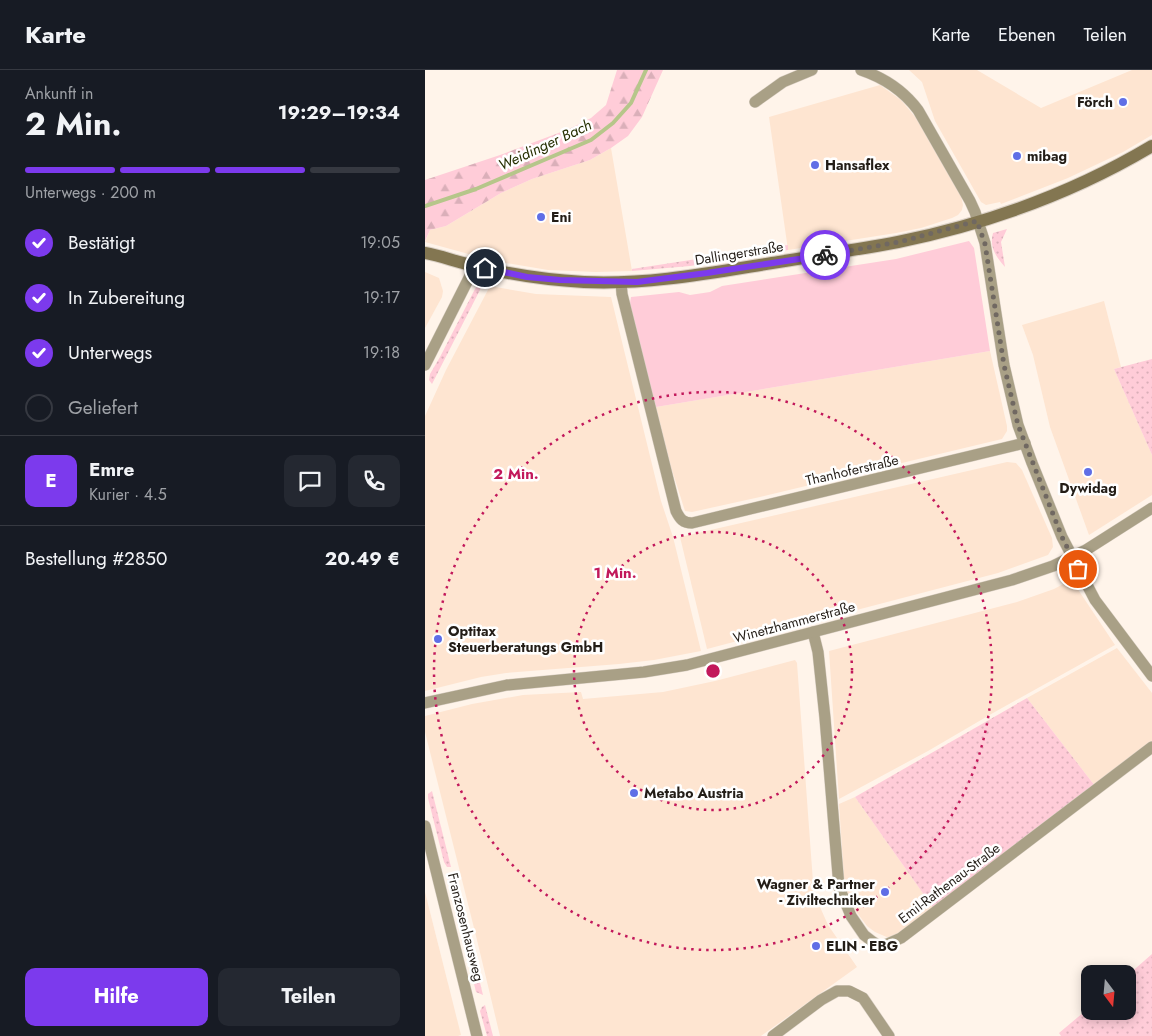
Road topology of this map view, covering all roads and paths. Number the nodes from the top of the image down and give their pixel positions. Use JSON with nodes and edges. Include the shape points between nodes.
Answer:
{"nodes":[{"id":1,"x":812,"y":70,"type":"edge"},
{"id":2,"x":861,"y":70,"type":"edge"},
{"id":3,"x":755,"y":102,"type":"dead end"},
{"id":4,"x":1152,"y":146,"type":"edge"},
{"id":5,"x":977,"y":221,"type":"junction"},
{"id":6,"x":425,"y":253,"type":"edge"},
{"id":7,"x":475,"y":266,"type":"junction"},
{"id":8,"x":621,"y":282,"type":"junction"},
{"id":9,"x":425,"y":365,"type":"edge"},
{"id":10,"x":1025,"y":443,"type":"junction"},
{"id":11,"x":1152,"y":508,"type":"edge"},
{"id":12,"x":1072,"y":557,"type":"junction"},
{"id":13,"x":813,"y":632,"type":"junction"},
{"id":14,"x":1152,"y":676,"type":"edge"},
{"id":15,"x":425,"y":703,"type":"edge"},
{"id":16,"x":1152,"y":747,"type":"edge"},
{"id":17,"x":425,"y":826,"type":"edge"},
{"id":18,"x":477,"y":1036,"type":"edge"},
{"id":19,"x":773,"y":1036,"type":"edge"},
{"id":20,"x":889,"y":1036,"type":"edge"}],
"edges":[{"from":1,"to":3,"type":"street","via":[[783,82]]},
{"from":2,"to":5,"type":"street","via":[[889,82],[918,110],[971,201]]},
{"from":4,"to":5,"type":"street","name":"Dallingerstraße","via":[[1058,192]]},
{"from":5,"to":8,"type":"street","name":"Dallingerstraße","via":[[899,242],[707,273]]},
{"from":5,"to":10,"type":"street","via":[[985,244],[1004,365]]},
{"from":6,"to":7,"type":"street","name":"Dallingerstraße"},
{"from":7,"to":8,"type":"street","name":"Dallingerstraße","via":[[527,277]]},
{"from":7,"to":9,"type":"street"},
{"from":8,"to":10,"type":"street","name":"Thanhoferstraße","via":[[676,511],[685,523],[692,524]]},
{"from":10,"to":12,"type":"street"},
{"from":11,"to":12,"type":"street","name":"Winetzhammerstraße"},
{"from":12,"to":13,"type":"street","name":"Winetzhammerstraße","via":[[1012,580]]},
{"from":12,"to":14,"type":"street","via":[[1095,600]]},
{"from":13,"to":15,"type":"street","name":"Winetzhammerstraße","via":[[687,665],[507,685]]},
{"from":13,"to":16,"type":"street","name":"Emil-Rathenau-Straße","via":[[826,726],[839,886],[851,916],[865,935],[878,945],[901,938]]},
{"from":17,"to":18,"type":"street","name":"Franzosenhausweg"},
{"from":19,"to":20,"type":"street","via":[[837,991],[849,991],[863,998]]}]}
